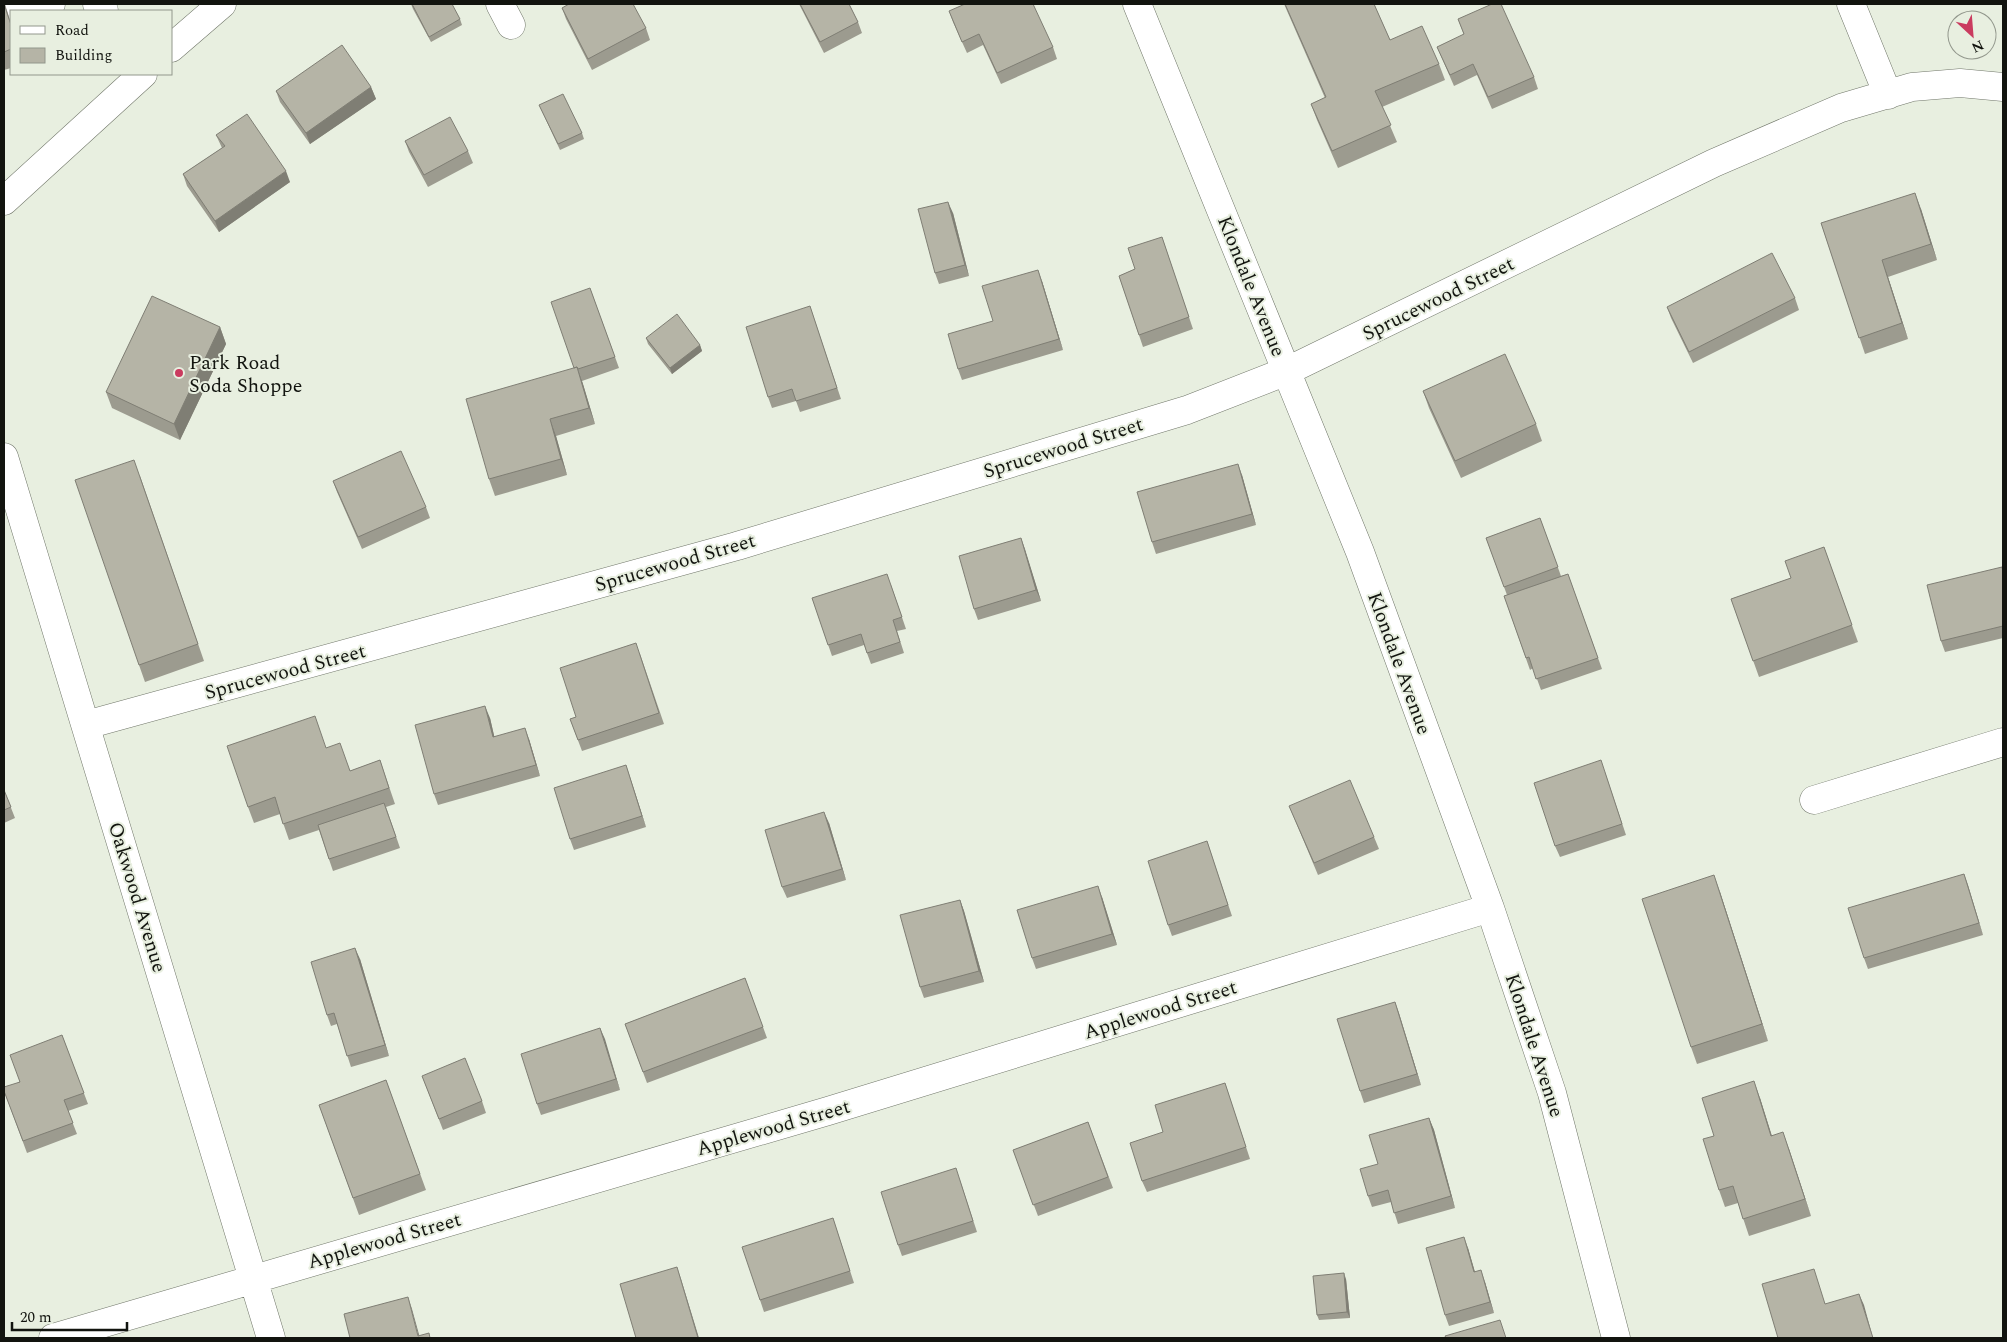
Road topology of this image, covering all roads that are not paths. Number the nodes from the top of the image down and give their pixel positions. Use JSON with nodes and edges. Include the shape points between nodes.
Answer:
{"nodes":[{"id":1,"x":51,"y":4,"type":"edge"},
{"id":2,"x":222,"y":4,"type":"edge"},
{"id":3,"x":1137,"y":4,"type":"edge"},
{"id":4,"x":1851,"y":4,"type":"edge"},
{"id":5,"x":25,"y":10,"type":"edge"},
{"id":6,"x":172,"y":47,"type":"edge"},
{"id":7,"x":142,"y":75,"type":"edge"},
{"id":8,"x":2003,"y":86,"type":"edge"},
{"id":9,"x":1888,"y":95,"type":"junction"},
{"id":10,"x":4,"y":201,"type":"edge"},
{"id":11,"x":1287,"y":371,"type":"junction"},
{"id":12,"x":4,"y":457,"type":"edge"},
{"id":13,"x":86,"y":725,"type":"junction"},
{"id":14,"x":2003,"y":742,"type":"edge"},
{"id":15,"x":1814,"y":800,"type":"dead end"},
{"id":16,"x":1490,"y":908,"type":"junction"},
{"id":17,"x":253,"y":1278,"type":"junction"},
{"id":18,"x":53,"y":1338,"type":"edge"},
{"id":19,"x":271,"y":1338,"type":"edge"},
{"id":20,"x":1616,"y":1338,"type":"edge"}],
"edges":[{"from":1,"to":5,"type":"street"},
{"from":2,"to":6,"type":"street"},
{"from":3,"to":11,"type":"street","name":"Klondale Avenue"},
{"from":4,"to":9,"type":"street"},
{"from":7,"to":10,"type":"street"},
{"from":8,"to":9,"type":"street","name":"Sprucewood Street","via":[[1960,83],[1912,87]]},
{"from":9,"to":11,"type":"street","name":"Sprucewood Street","via":[[1841,108],[1714,163]]},
{"from":11,"to":13,"type":"street","name":"Sprucewood Street","via":[[1187,410],[737,546]]},
{"from":11,"to":16,"type":"street","name":"Klondale Avenue","via":[[1360,552]]},
{"from":12,"to":13,"type":"street","name":"Oakwood Avenue"},
{"from":13,"to":17,"type":"street","name":"Oakwood Avenue"},
{"from":14,"to":15,"type":"street"},
{"from":16,"to":17,"type":"street","name":"Applewood Street","via":[[828,1111]]},
{"from":16,"to":20,"type":"street","name":"Klondale Avenue","via":[[1552,1093]]},
{"from":17,"to":18,"type":"street","name":"Applewood Street"},
{"from":17,"to":19,"type":"street","name":"Oakwood Avenue"}]}
